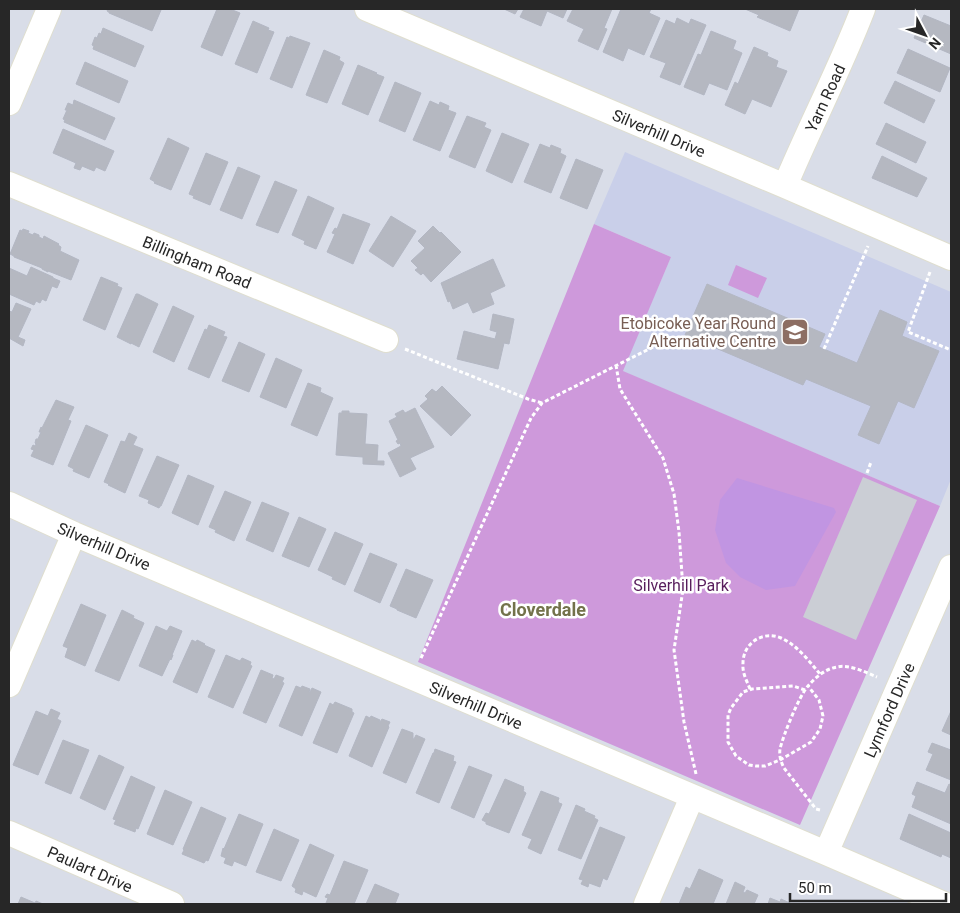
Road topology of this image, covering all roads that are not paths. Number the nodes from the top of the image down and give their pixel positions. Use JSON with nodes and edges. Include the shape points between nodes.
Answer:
{"nodes":[{"id":1,"x":49,"y":9,"type":"edge"},
{"id":2,"x":367,"y":9,"type":"edge"},
{"id":3,"x":864,"y":9,"type":"edge"},
{"id":4,"x":9,"y":104,"type":"edge"},
{"id":5,"x":9,"y":184,"type":"edge"},
{"id":6,"x":785,"y":186,"type":"junction"},
{"id":7,"x":944,"y":255,"type":"edge"},
{"id":8,"x":386,"y":340,"type":"road end"},
{"id":9,"x":9,"y":504,"type":"edge"},
{"id":10,"x":74,"y":534,"type":"junction"},
{"id":11,"x":951,"y":570,"type":"edge"},
{"id":12,"x":9,"y":685,"type":"edge"},
{"id":13,"x":697,"y":799,"type":"junction"},
{"id":14,"x":9,"y":833,"type":"edge"},
{"id":15,"x":826,"y":853,"type":"junction"},
{"id":16,"x":172,"y":904,"type":"edge"},
{"id":17,"x":646,"y":904,"type":"edge"},
{"id":18,"x":944,"y":904,"type":"edge"}],
"edges":[{"from":1,"to":4,"type":"street"},
{"from":2,"to":6,"type":"street","name":"Silverhill Drive"},
{"from":3,"to":6,"type":"street","name":"Yarn Road"},
{"from":5,"to":8,"type":"street","name":"Billingham Road"},
{"from":6,"to":7,"type":"street","name":"Silverhill Drive"},
{"from":9,"to":10,"type":"street","name":"Silverhill Drive"},
{"from":10,"to":12,"type":"street"},
{"from":10,"to":13,"type":"street","name":"Silverhill Drive"},
{"from":11,"to":15,"type":"street","name":"Lynnford Drive"},
{"from":13,"to":15,"type":"street","name":"Silverhill Drive"},
{"from":13,"to":17,"type":"street"},
{"from":14,"to":16,"type":"street","name":"Paulart Drive"},
{"from":15,"to":18,"type":"street","name":"Silverhill Drive"}]}
